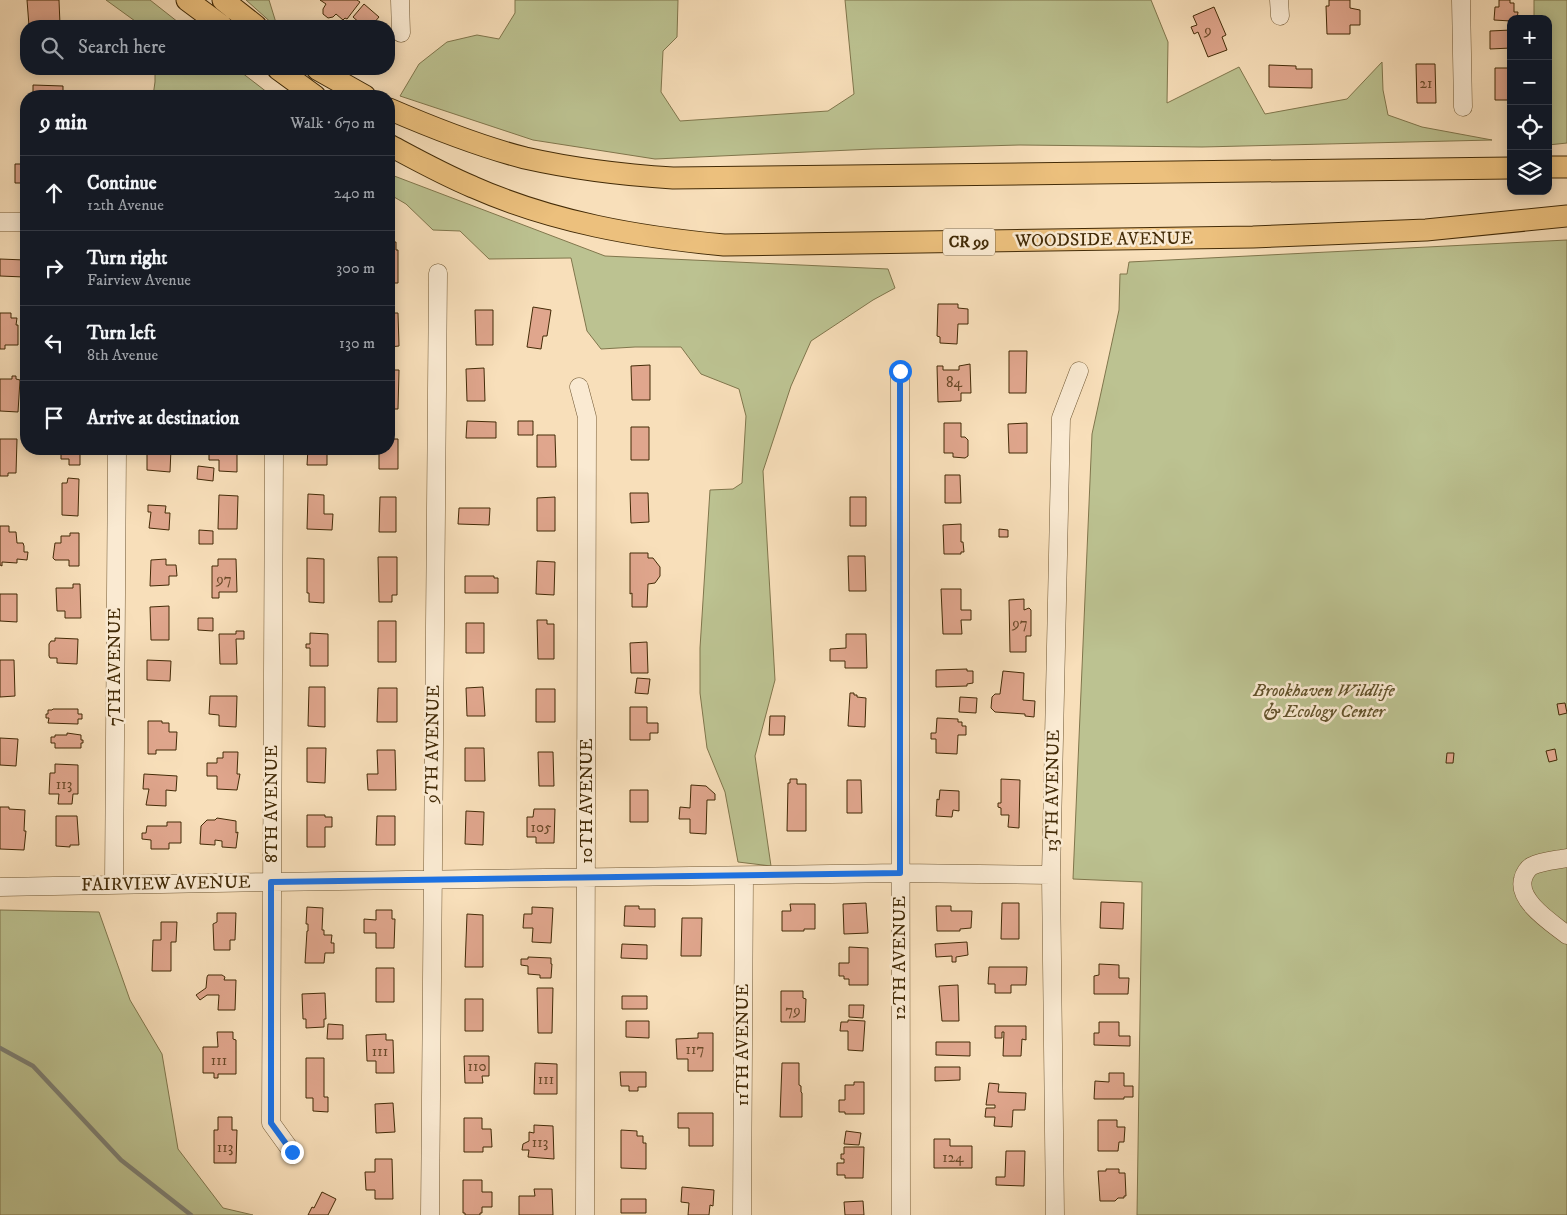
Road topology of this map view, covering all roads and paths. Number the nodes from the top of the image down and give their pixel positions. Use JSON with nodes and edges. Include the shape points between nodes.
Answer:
{"nodes":[{"id":1,"x":187,"y":0,"type":"edge"},
{"id":2,"x":223,"y":0,"type":"edge"},
{"id":3,"x":400,"y":0,"type":"edge"},
{"id":4,"x":1461,"y":0,"type":"edge"},
{"id":5,"x":214,"y":20,"type":"edge"},
{"id":6,"x":248,"y":20,"type":"edge"},
{"id":7,"x":400,"y":33,"type":"dead end"},
{"id":8,"x":286,"y":75,"type":"edge"},
{"id":9,"x":328,"y":75,"type":"edge"},
{"id":10,"x":307,"y":90,"type":"edge"},
{"id":11,"x":355,"y":90,"type":"edge"},
{"id":12,"x":1463,"y":107,"type":"dead end"},
{"id":13,"x":395,"y":111,"type":"edge"},
{"id":14,"x":395,"y":148,"type":"edge"},
{"id":15,"x":1552,"y":167,"type":"edge"},
{"id":16,"x":1567,"y":167,"type":"edge"},
{"id":17,"x":1507,"y":168,"type":"edge"},
{"id":18,"x":1567,"y":216,"type":"edge"},
{"id":19,"x":0,"y":222,"type":"edge"},
{"id":20,"x":20,"y":222,"type":"edge"},
{"id":21,"x":438,"y":273,"type":"dead end"},
{"id":22,"x":900,"y":371,"type":"dead end"},
{"id":23,"x":1079,"y":371,"type":"dead end"},
{"id":24,"x":579,"y":387,"type":"dead end"},
{"id":25,"x":117,"y":455,"type":"edge"},
{"id":26,"x":274,"y":455,"type":"edge"},
{"id":27,"x":1567,"y":858,"type":"edge"},
{"id":28,"x":900,"y":873,"type":"junction"},
{"id":29,"x":1051,"y":875,"type":"junction"},
{"id":30,"x":744,"y":876,"type":"junction"},
{"id":31,"x":587,"y":878,"type":"junction"},
{"id":32,"x":432,"y":880,"type":"junction"},
{"id":33,"x":271,"y":882,"type":"junction"},
{"id":34,"x":114,"y":885,"type":"junction"},
{"id":35,"x":0,"y":887,"type":"edge"},
{"id":36,"x":1567,"y":935,"type":"edge"},
{"id":37,"x":292,"y":1152,"type":"dead end"},
{"id":38,"x":430,"y":1215,"type":"edge"},
{"id":39,"x":585,"y":1215,"type":"edge"},
{"id":40,"x":742,"y":1215,"type":"edge"},
{"id":41,"x":901,"y":1215,"type":"edge"},
{"id":42,"x":1055,"y":1215,"type":"edge"}],
"edges":[{"from":1,"to":5,"type":"main road"},
{"from":2,"to":6,"type":"main road"},
{"from":3,"to":7,"type":"street"},
{"from":4,"to":12,"type":"street"},
{"from":8,"to":10,"type":"main road"},
{"from":9,"to":11,"type":"main road"},
{"from":13,"to":17,"type":"main road","via":[[430,127],[524,157],[604,172],[663,177]]},
{"from":14,"to":18,"type":"main road","name":"WOODSIDE AVENUE","number":"CR 99","via":[[475,188],[571,221],[622,232],[724,245],[1262,237],[1426,230]]},
{"from":15,"to":16,"type":"main road"},
{"from":19,"to":20,"type":"street"},
{"from":21,"to":32,"type":"street","name":"9TH AVENUE"},
{"from":22,"to":28,"type":"street","name":"12TH AVENUE"},
{"from":23,"to":29,"type":"street","name":"13TH AVENUE","via":[[1061,418]]},
{"from":24,"to":31,"type":"street","name":"10TH AVENUE","via":[[587,427]]},
{"from":25,"to":34,"type":"street","name":"7TH AVENUE"},
{"from":26,"to":33,"type":"street","name":"8TH AVENUE"},
{"from":27,"to":36,"type":"street","via":[[1531,866],[1522,881],[1523,890],[1536,910]]},
{"from":28,"to":29,"type":"street","name":"FAIRVIEW AVENUE"},
{"from":28,"to":30,"type":"street","name":"FAIRVIEW AVENUE"},
{"from":28,"to":41,"type":"street","name":"12TH AVENUE"},
{"from":29,"to":42,"type":"street","name":"13TH AVENUE"},
{"from":30,"to":31,"type":"street","name":"FAIRVIEW AVENUE"},
{"from":30,"to":40,"type":"street","name":"11TH AVENUE"},
{"from":31,"to":32,"type":"street","name":"FAIRVIEW AVENUE"},
{"from":31,"to":39,"type":"street","name":"10TH AVENUE"},
{"from":32,"to":33,"type":"street","name":"FAIRVIEW AVENUE"},
{"from":32,"to":38,"type":"street","name":"9TH AVENUE"},
{"from":33,"to":34,"type":"street","name":"FAIRVIEW AVENUE"},
{"from":33,"to":37,"type":"street","name":"8TH AVENUE","via":[[271,1123]]},
{"from":34,"to":35,"type":"street","name":"FAIRVIEW AVENUE"}]}
